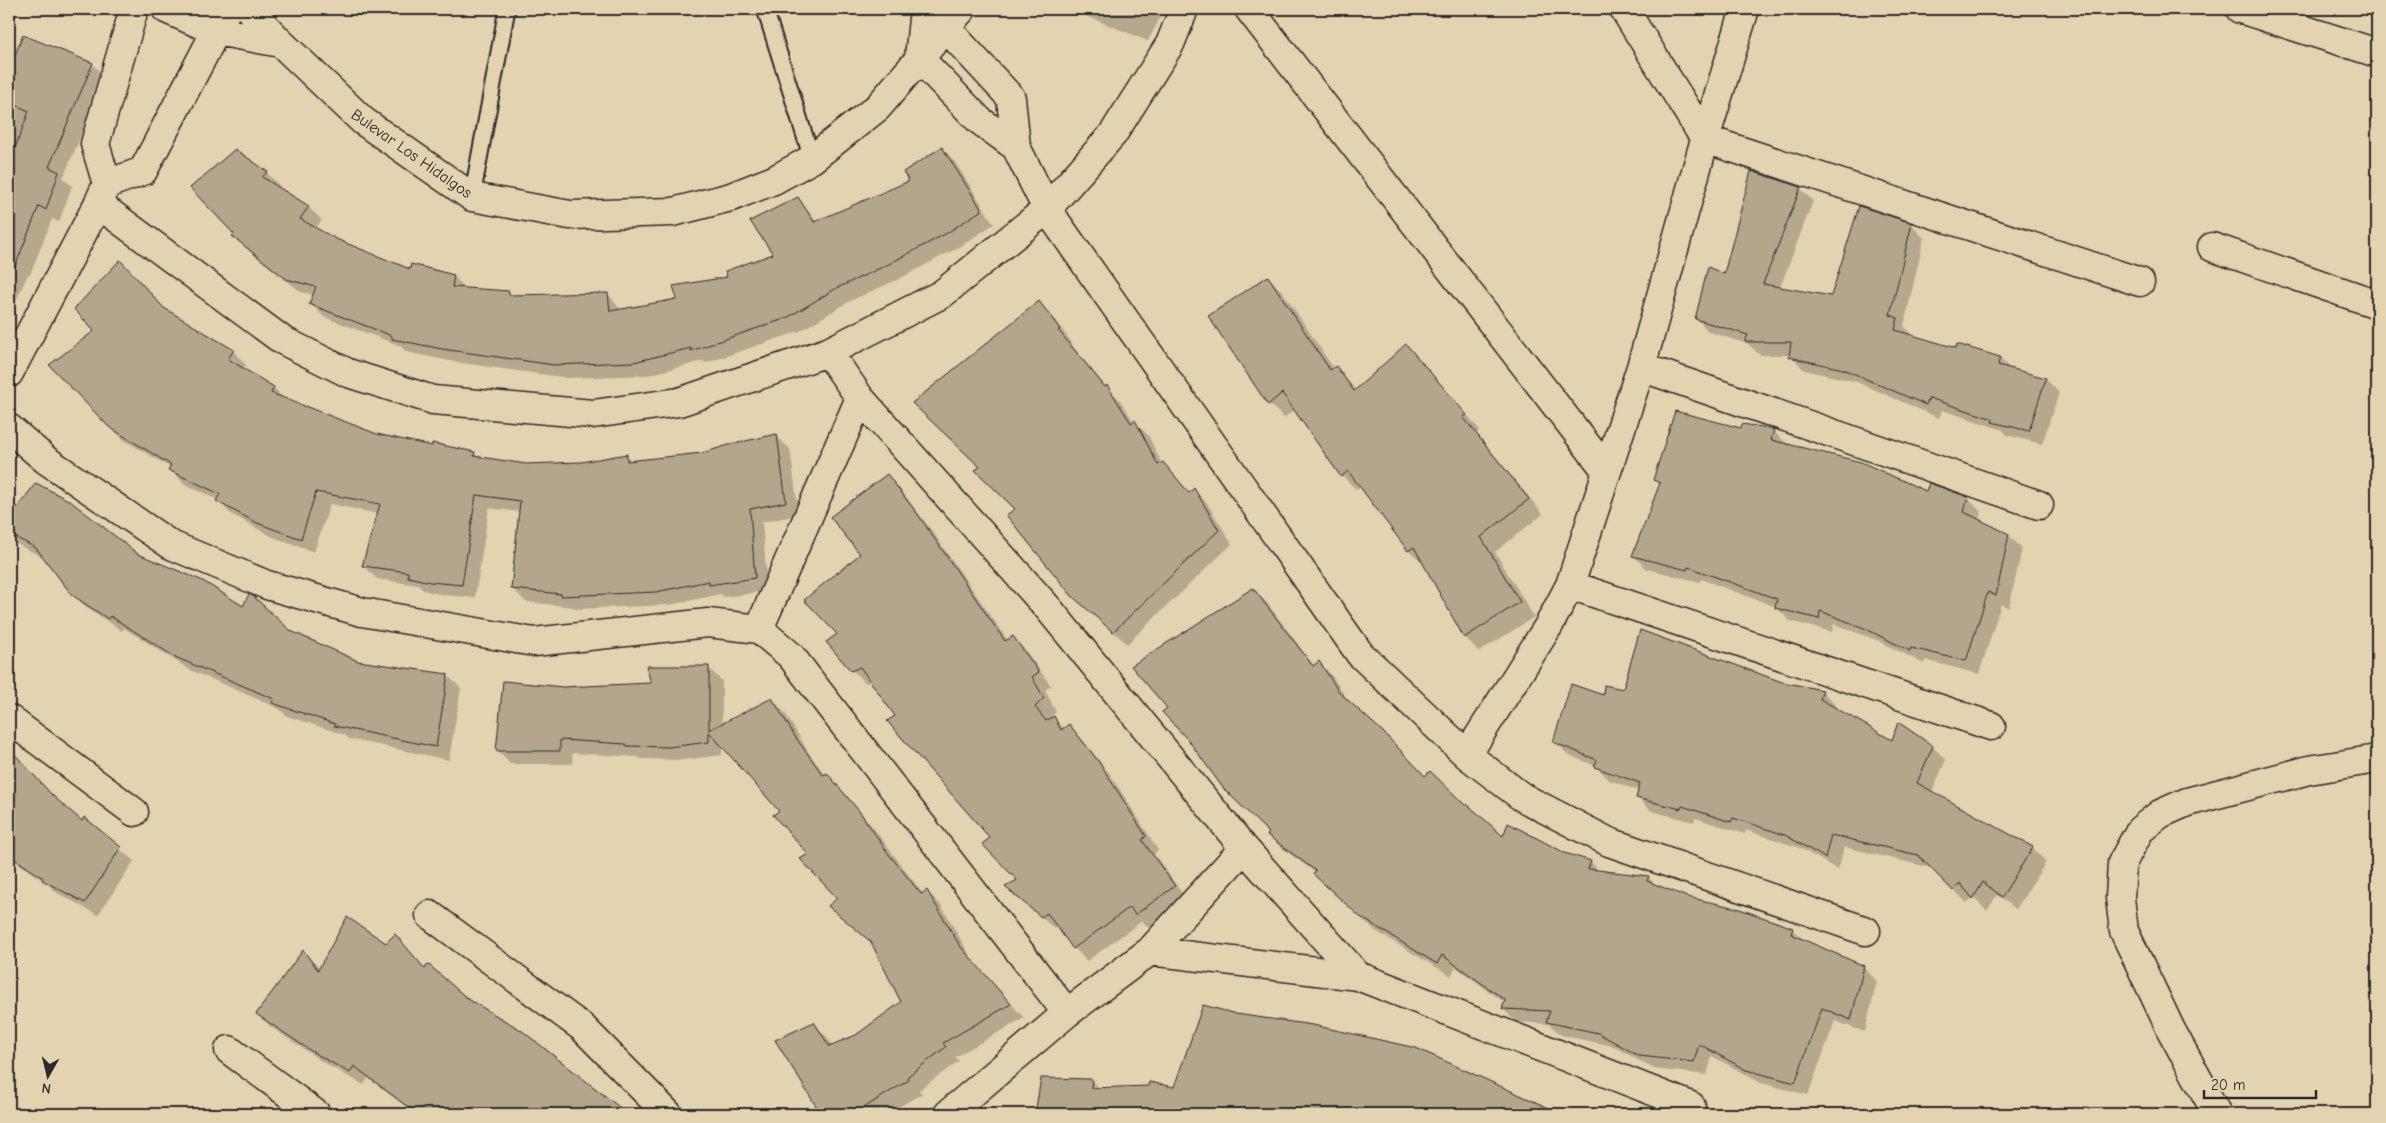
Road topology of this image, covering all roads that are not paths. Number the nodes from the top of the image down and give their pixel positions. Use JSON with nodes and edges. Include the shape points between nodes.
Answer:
{"nodes":[{"id":1,"x":134,"y":9,"type":"edge"},
{"id":2,"x":166,"y":9,"type":"edge"},
{"id":3,"x":249,"y":9,"type":"edge"},
{"id":4,"x":508,"y":9,"type":"edge"},
{"id":5,"x":765,"y":9,"type":"edge"},
{"id":6,"x":924,"y":9,"type":"edge"},
{"id":7,"x":1184,"y":9,"type":"edge"},
{"id":8,"x":1249,"y":9,"type":"edge"},
{"id":9,"x":1624,"y":9,"type":"edge"},
{"id":10,"x":1745,"y":9,"type":"edge"},
{"id":11,"x":2240,"y":9,"type":"edge"},
{"id":12,"x":958,"y":14,"type":"edge"},
{"id":13,"x":222,"y":20,"type":"edge"},
{"id":14,"x":281,"y":43,"type":"junction"},
{"id":15,"x":2377,"y":53,"type":"edge"},
{"id":16,"x":919,"y":58,"type":"junction"},
{"id":17,"x":1705,"y":138,"type":"junction"},
{"id":18,"x":1016,"y":147,"type":"junction"},
{"id":19,"x":812,"y":159,"type":"junction"},
{"id":20,"x":102,"y":194,"type":"junction"},
{"id":21,"x":472,"y":197,"type":"junction"},
{"id":22,"x":1047,"y":209,"type":"junction"},
{"id":23,"x":2212,"y":247,"type":"dead end"},
{"id":24,"x":2140,"y":282,"type":"dead end"},
{"id":25,"x":2377,"y":304,"type":"edge"},
{"id":26,"x":828,"y":352,"type":"junction"},
{"id":27,"x":1641,"y":366,"type":"junction"},
{"id":28,"x":9,"y":373,"type":"edge"},
{"id":29,"x":860,"y":398,"type":"junction"},
{"id":30,"x":9,"y":428,"type":"edge"},
{"id":31,"x":1606,"y":470,"type":"junction"},
{"id":32,"x":2039,"y":506,"type":"dead end"},
{"id":33,"x":1570,"y":585,"type":"junction"},
{"id":34,"x":758,"y":628,"type":"junction"},
{"id":35,"x":9,"y":719,"type":"edge"},
{"id":36,"x":1991,"y":726,"type":"dead end"},
{"id":37,"x":1467,"y":755,"type":"junction"},
{"id":38,"x":2377,"y":759,"type":"edge"},
{"id":39,"x":134,"y":812,"type":"dead end"},
{"id":40,"x":1244,"y":848,"type":"junction"},
{"id":41,"x":430,"y":915,"type":"dead end"},
{"id":42,"x":1866,"y":931,"type":"dead end"},
{"id":43,"x":1150,"y":951,"type":"junction"},
{"id":44,"x":1358,"y":976,"type":"junction"},
{"id":45,"x":1067,"y":1013,"type":"junction"},
{"id":46,"x":229,"y":1050,"type":"dead end"},
{"id":47,"x":1691,"y":1106,"type":"dead end"},
{"id":48,"x":316,"y":1114,"type":"edge"},
{"id":49,"x":668,"y":1114,"type":"edge"},
{"id":50,"x":948,"y":1114,"type":"edge"},
{"id":51,"x":2217,"y":1114,"type":"edge"}],
"edges":[{"from":1,"to":20,"type":"street","via":[[95,144]]},
{"from":2,"to":13,"type":"street"},
{"from":3,"to":14,"type":"street","name":"Bulevar Los Hidalgos"},
{"from":4,"to":21,"type":"lane"},
{"from":5,"to":19,"type":"lane"},
{"from":6,"to":16,"type":"street"},
{"from":7,"to":22,"type":"street","via":[[1170,44],[1113,134]]},
{"from":8,"to":31,"type":"street"},
{"from":9,"to":17,"type":"street"},
{"from":10,"to":17,"type":"street"},
{"from":11,"to":15,"type":"street"},
{"from":12,"to":16,"type":"street","name":"Bulevar Los Hidalgos"},
{"from":12,"to":18,"type":"street","via":[[1011,98]]},
{"from":13,"to":14,"type":"street"},
{"from":13,"to":20,"type":"street","via":[[143,170]]},
{"from":14,"to":21,"type":"street","name":"Bulevar Los Hidalgos","via":[[363,122]]},
{"from":16,"to":18,"type":"street","via":[[978,120]]},
{"from":16,"to":19,"type":"street","name":"Bulevar Los Hidalgos","via":[[878,107]]},
{"from":17,"to":24,"type":"street"},
{"from":17,"to":27,"type":"street"},
{"from":18,"to":22,"type":"street"},
{"from":19,"to":21,"type":"street","name":"Bulevar Los Hidalgos","via":[[774,180],[732,197],[673,212],[570,215]]},
{"from":20,"to":26,"type":"street","via":[[282,340],[348,373],[433,400],[593,414],[679,402]]},
{"from":20,"to":28,"type":"street"},
{"from":22,"to":26,"type":"street","via":[[942,294]]},
{"from":22,"to":37,"type":"street","via":[[1360,654]]},
{"from":23,"to":25,"type":"street"},
{"from":26,"to":29,"type":"street"},
{"from":27,"to":31,"type":"street"},
{"from":27,"to":32,"type":"street"},
{"from":29,"to":34,"type":"street"},
{"from":29,"to":40,"type":"street","via":[[1048,608]]},
{"from":30,"to":34,"type":"street","via":[[46,460],[171,545],[267,585],[362,612],[534,642],[708,623]]},
{"from":31,"to":33,"type":"street"},
{"from":33,"to":36,"type":"street"},
{"from":33,"to":37,"type":"street","via":[[1549,625]]},
{"from":34,"to":45,"type":"street","via":[[791,656]]},
{"from":35,"to":39,"type":"street"},
{"from":37,"to":42,"type":"street","via":[[1522,797],[1609,842]]},
{"from":38,"to":51,"type":"street","via":[[2309,770],[2187,802],[2160,814],[2140,830],[2122,863],[2120,898],[2124,931],[2171,1030]]},
{"from":40,"to":43,"type":"street"},
{"from":40,"to":44,"type":"street"},
{"from":41,"to":49,"type":"street","via":[[583,1028]]},
{"from":43,"to":44,"type":"street"},
{"from":43,"to":45,"type":"street"},
{"from":44,"to":47,"type":"street"},
{"from":45,"to":50,"type":"street"},
{"from":46,"to":48,"type":"street"}]}
